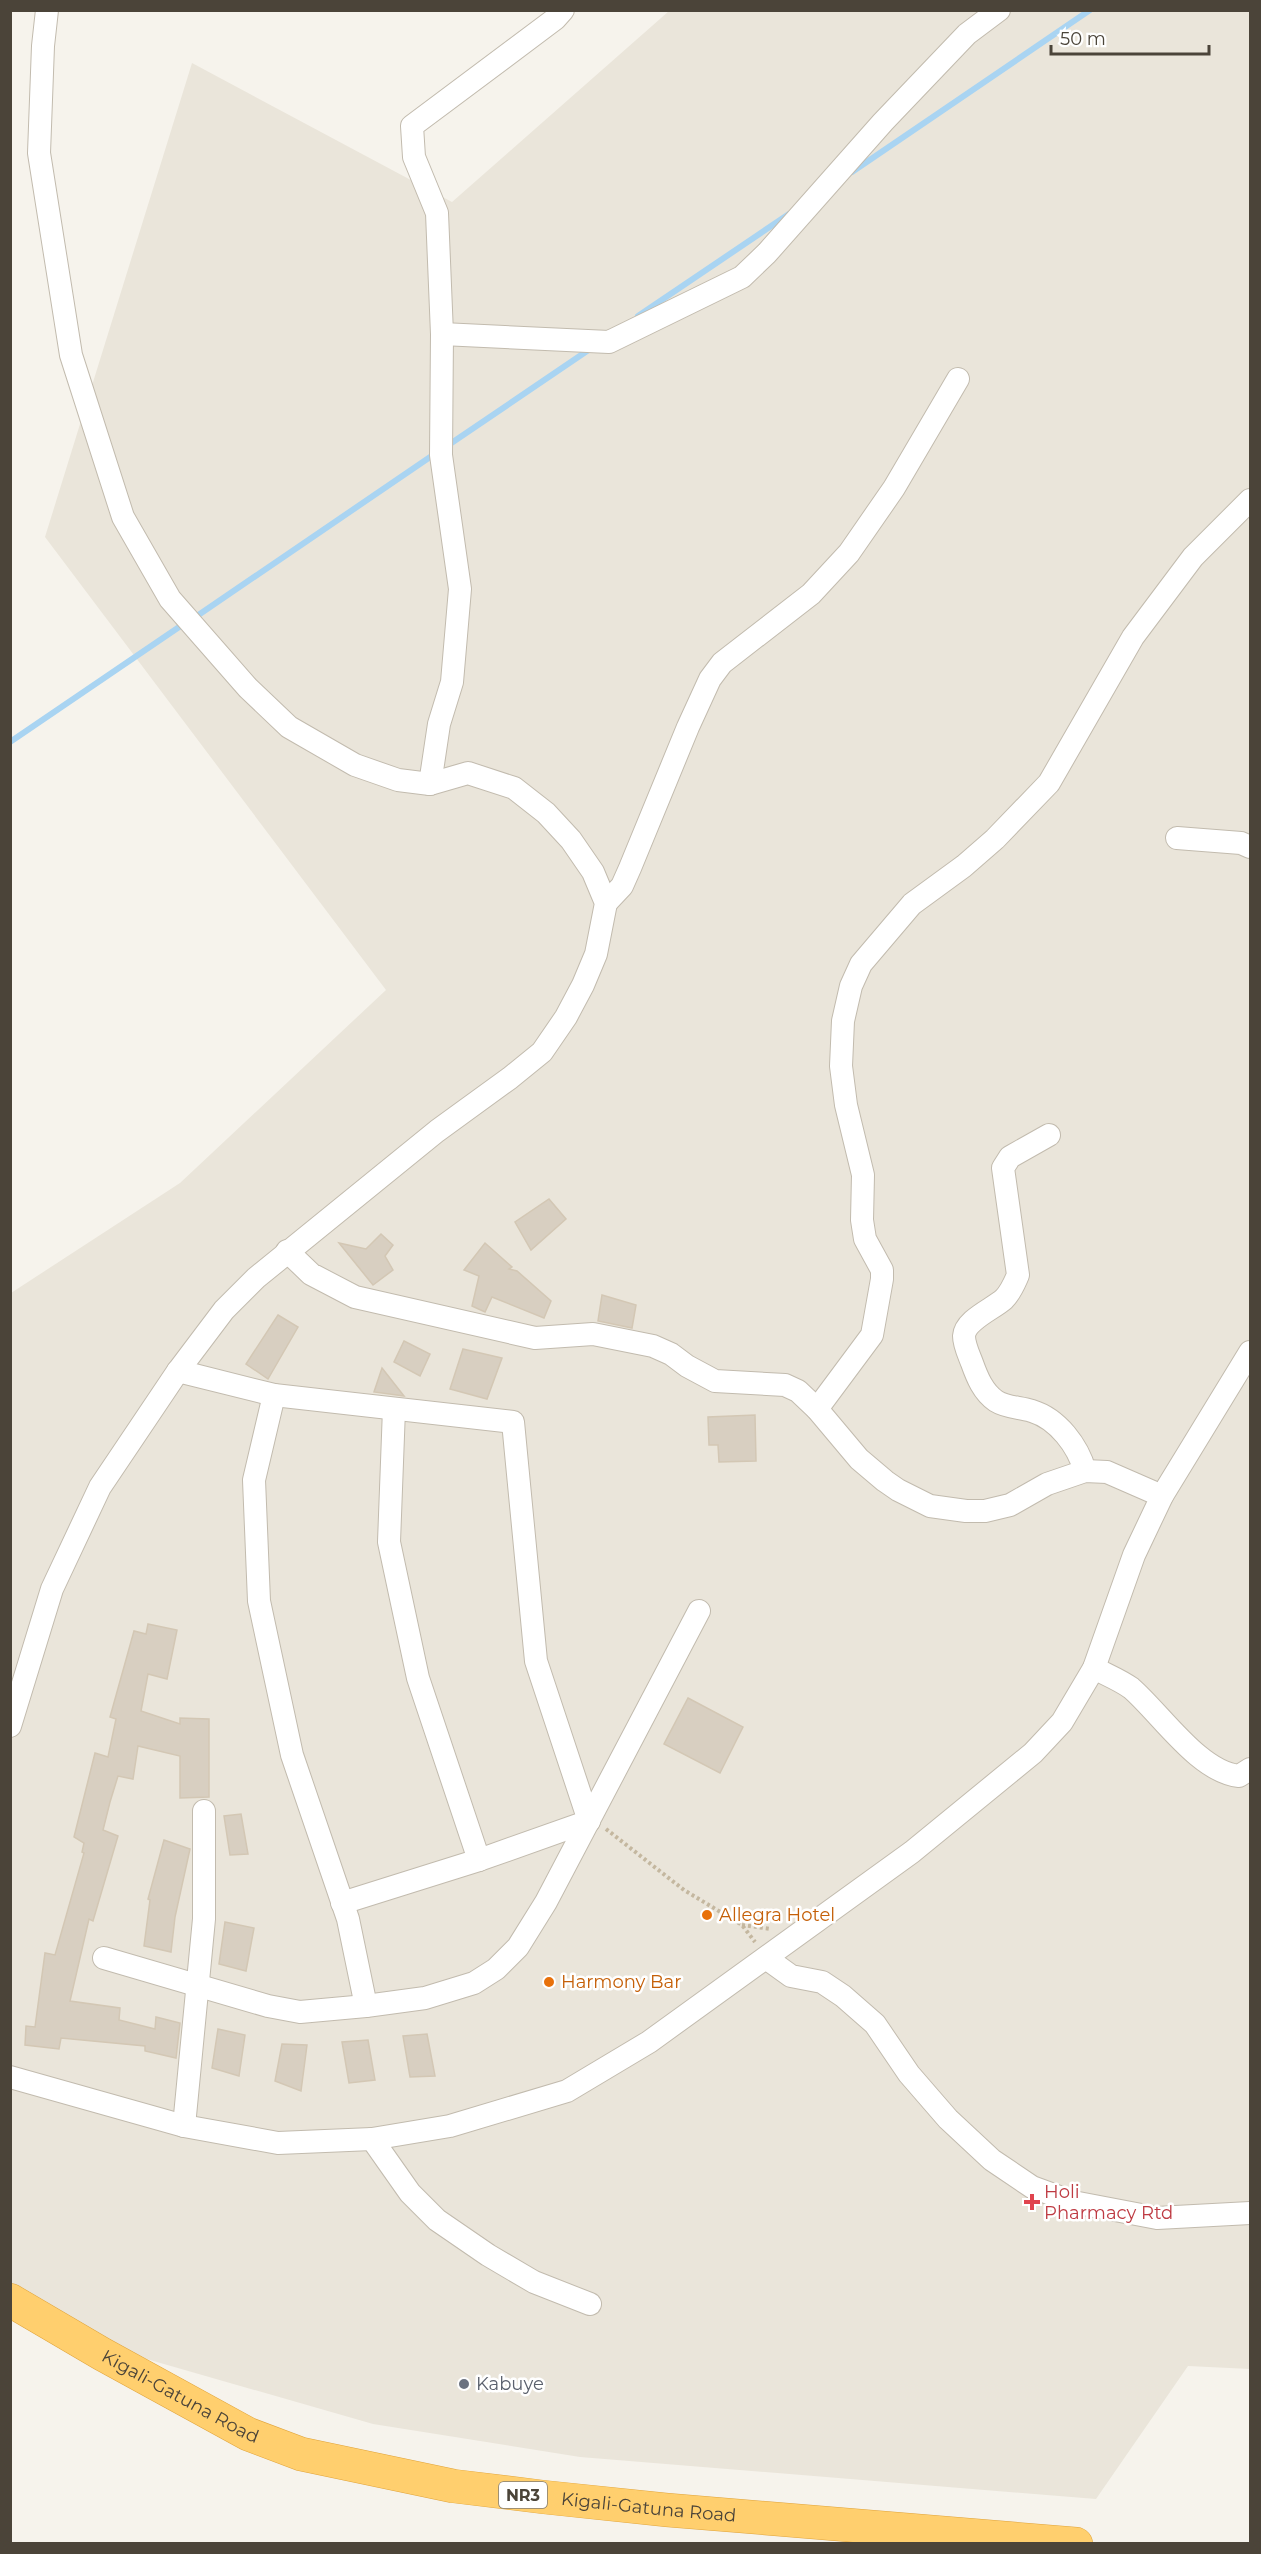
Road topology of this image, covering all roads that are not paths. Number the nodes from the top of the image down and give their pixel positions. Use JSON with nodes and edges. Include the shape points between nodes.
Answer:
{"nodes":[{"id":1,"x":47,"y":10,"type":"edge"},
{"id":2,"x":563,"y":10,"type":"edge"},
{"id":3,"x":999,"y":10,"type":"edge"},
{"id":4,"x":442,"y":334,"type":"junction"},
{"id":5,"x":958,"y":379,"type":"dead end"},
{"id":6,"x":1251,"y":500,"type":"edge"},
{"id":7,"x":430,"y":784,"type":"junction"},
{"id":8,"x":1177,"y":838,"type":"dead end"},
{"id":9,"x":1251,"y":848,"type":"edge"},
{"id":10,"x":606,"y":903,"type":"junction"},
{"id":11,"x":1049,"y":1136,"type":"dead end"},
{"id":12,"x":287,"y":1251,"type":"junction"},
{"id":13,"x":1251,"y":1352,"type":"edge"},
{"id":14,"x":178,"y":1371,"type":"junction"},
{"id":15,"x":274,"y":1395,"type":"junction"},
{"id":16,"x":394,"y":1408,"type":"junction"},
{"id":17,"x":817,"y":1409,"type":"junction"},
{"id":18,"x":1085,"y":1471,"type":"junction"},
{"id":19,"x":1162,"y":1496,"type":"junction"},
{"id":20,"x":699,"y":1611,"type":"dead end"},
{"id":21,"x":1094,"y":1668,"type":"junction"},
{"id":22,"x":10,"y":1726,"type":"edge"},
{"id":23,"x":1251,"y":1769,"type":"edge"},
{"id":24,"x":204,"y":1811,"type":"dead end"},
{"id":25,"x":590,"y":1821,"type":"junction"},
{"id":26,"x":479,"y":1860,"type":"junction"},
{"id":27,"x":342,"y":1903,"type":"junction"},
{"id":28,"x":104,"y":1958,"type":"dead end"},
{"id":29,"x":766,"y":1958,"type":"junction"},
{"id":30,"x":198,"y":1984,"type":"junction"},
{"id":31,"x":366,"y":2006,"type":"junction"},
{"id":32,"x":10,"y":2077,"type":"edge"},
{"id":33,"x":184,"y":2126,"type":"junction"},
{"id":34,"x":372,"y":2139,"type":"junction"},
{"id":35,"x":1251,"y":2213,"type":"edge"},
{"id":36,"x":10,"y":2300,"type":"edge"},
{"id":37,"x":590,"y":2304,"type":"dead end"},
{"id":38,"x":1076,"y":2544,"type":"edge"}],
"edges":[{"from":1,"to":7,"type":"street","via":[[39,153],[71,355],[123,517],[170,599],[248,688],[289,727],[355,765],[398,780]]},
{"from":2,"to":4,"type":"street","via":[[412,126],[414,157],[437,213]]},
{"from":3,"to":4,"type":"street","via":[[959,42],[742,277],[609,342]]},
{"from":4,"to":7,"type":"street","via":[[441,455],[460,589],[454,674],[439,723]]},
{"from":5,"to":10,"type":"street","via":[[894,488],[849,553],[811,594],[722,663],[710,680],[622,886]]},
{"from":6,"to":17,"type":"street","via":[[1193,557],[1133,638],[1049,783],[995,839],[912,904],[861,964],[843,1021],[841,1066],[863,1175],[865,1239],[882,1270],[882,1279],[872,1335]]},
{"from":7,"to":10,"type":"street","via":[[468,773],[514,788],[546,813],[571,840],[593,872]]},
{"from":8,"to":9,"type":"street","via":[[1241,843]]},
{"from":10,"to":12,"type":"street","via":[[596,954],[583,985],[542,1052]]},
{"from":11,"to":18,"type":"street","via":[[1010,1157],[1003,1168],[1018,1275],[1004,1299],[969,1326],[964,1335],[982,1387],[996,1401],[1033,1411],[1049,1420],[1074,1445]]},
{"from":12,"to":14,"type":"street","via":[[224,1310]]},
{"from":12,"to":17,"type":"street","via":[[311,1274],[355,1297],[535,1338],[593,1334],[654,1346],[715,1381],[785,1385]]},
{"from":13,"to":19,"type":"street"},
{"from":14,"to":15,"type":"street"},
{"from":14,"to":22,"type":"street","via":[[100,1487],[57,1579]]},
{"from":15,"to":16,"type":"street"},
{"from":15,"to":27,"type":"street","via":[[254,1480],[259,1600],[292,1755]]},
{"from":16,"to":25,"type":"street","via":[[513,1422],[536,1661]]},
{"from":16,"to":26,"type":"street","via":[[389,1542],[418,1678]]},
{"from":17,"to":18,"type":"street","via":[[859,1459],[898,1490],[930,1506],[966,1511],[993,1509]]},
{"from":18,"to":19,"type":"street","via":[[1107,1472]]},
{"from":19,"to":21,"type":"street","via":[[1134,1555]]},
{"from":20,"to":25,"type":"street"},
{"from":21,"to":23,"type":"street","via":[[1128,1686],[1191,1749],[1219,1770],[1239,1776]]},
{"from":21,"to":29,"type":"street","via":[[1062,1722],[1033,1753],[912,1852]]},
{"from":24,"to":30,"type":"street","via":[[204,1919]]},
{"from":25,"to":26,"type":"street"},
{"from":25,"to":31,"type":"street","via":[[524,1938],[496,1970],[474,1983],[425,1998]]},
{"from":26,"to":27,"type":"street"},
{"from":27,"to":31,"type":"street"},
{"from":28,"to":30,"type":"street"},
{"from":29,"to":34,"type":"street","via":[[649,2042],[567,2091],[450,2126]]},
{"from":29,"to":35,"type":"street","via":[[791,1976],[822,1982],[843,1996],[875,2024],[909,2074],[948,2119],[992,2160],[1032,2187],[1073,2202],[1157,2218]]},
{"from":30,"to":31,"type":"street","via":[[300,2012]]},
{"from":30,"to":33,"type":"street"},
{"from":32,"to":33,"type":"street"},
{"from":33,"to":34,"type":"street","via":[[278,2143]]},
{"from":34,"to":37,"type":"street","via":[[410,2193],[437,2220],[534,2282]]},
{"from":36,"to":38,"type":"highway","name":"Kigali-Gatuna Road","number":"NR3","via":[[248,2434],[301,2454],[453,2486],[543,2497]]}]}
